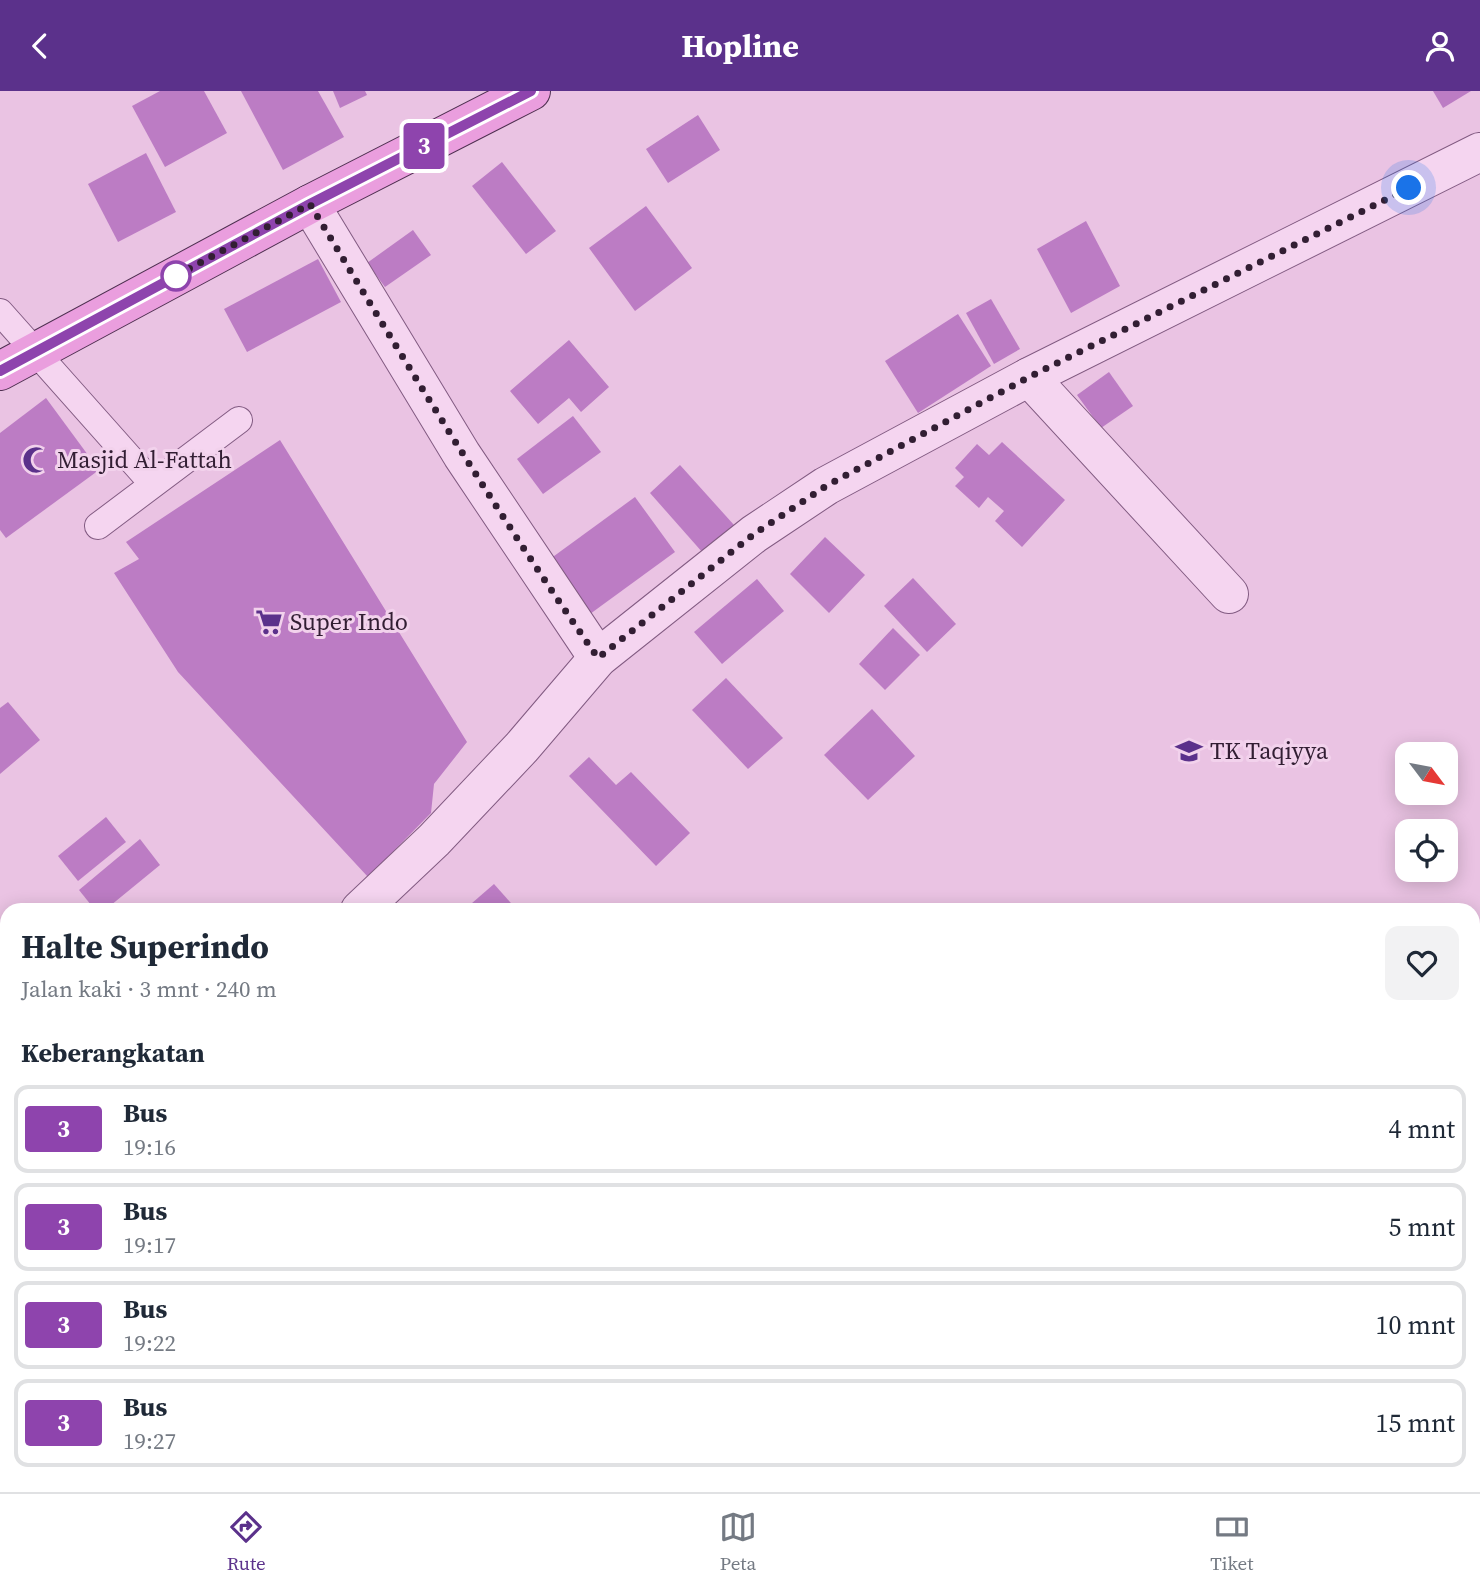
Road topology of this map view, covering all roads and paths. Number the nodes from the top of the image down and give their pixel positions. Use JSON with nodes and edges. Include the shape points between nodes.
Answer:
{"nodes":[{"id":1,"x":531,"y":91,"type":"edge"},
{"id":2,"x":1480,"y":152,"type":"edge"},
{"id":3,"x":310,"y":204,"type":"junction"},
{"id":4,"x":0,"y":312,"type":"edge"},
{"id":5,"x":34,"y":351,"type":"junction"},
{"id":6,"x":0,"y":372,"type":"edge"},
{"id":7,"x":1029,"y":377,"type":"junction"},
{"id":8,"x":239,"y":420,"type":"dead end"},
{"id":9,"x":152,"y":483,"type":"junction"},
{"id":10,"x":97,"y":526,"type":"dead end"},
{"id":11,"x":1229,"y":594,"type":"dead end"},
{"id":12,"x":598,"y":658,"type":"junction"},
{"id":13,"x":368,"y":903,"type":"edge"}],
"edges":[{"from":1,"to":3,"type":"main road"},
{"from":2,"to":7,"type":"street"},
{"from":3,"to":5,"type":"main road"},
{"from":3,"to":12,"type":"street","via":[[462,455]]},
{"from":4,"to":5,"type":"lane"},
{"from":5,"to":6,"type":"main road"},
{"from":5,"to":9,"type":"lane"},
{"from":7,"to":11,"type":"street"},
{"from":7,"to":12,"type":"street","via":[[826,486],[744,542]]},
{"from":8,"to":9,"type":"lane"},
{"from":9,"to":10,"type":"lane"},
{"from":12,"to":13,"type":"street","via":[[435,841]]}]}
